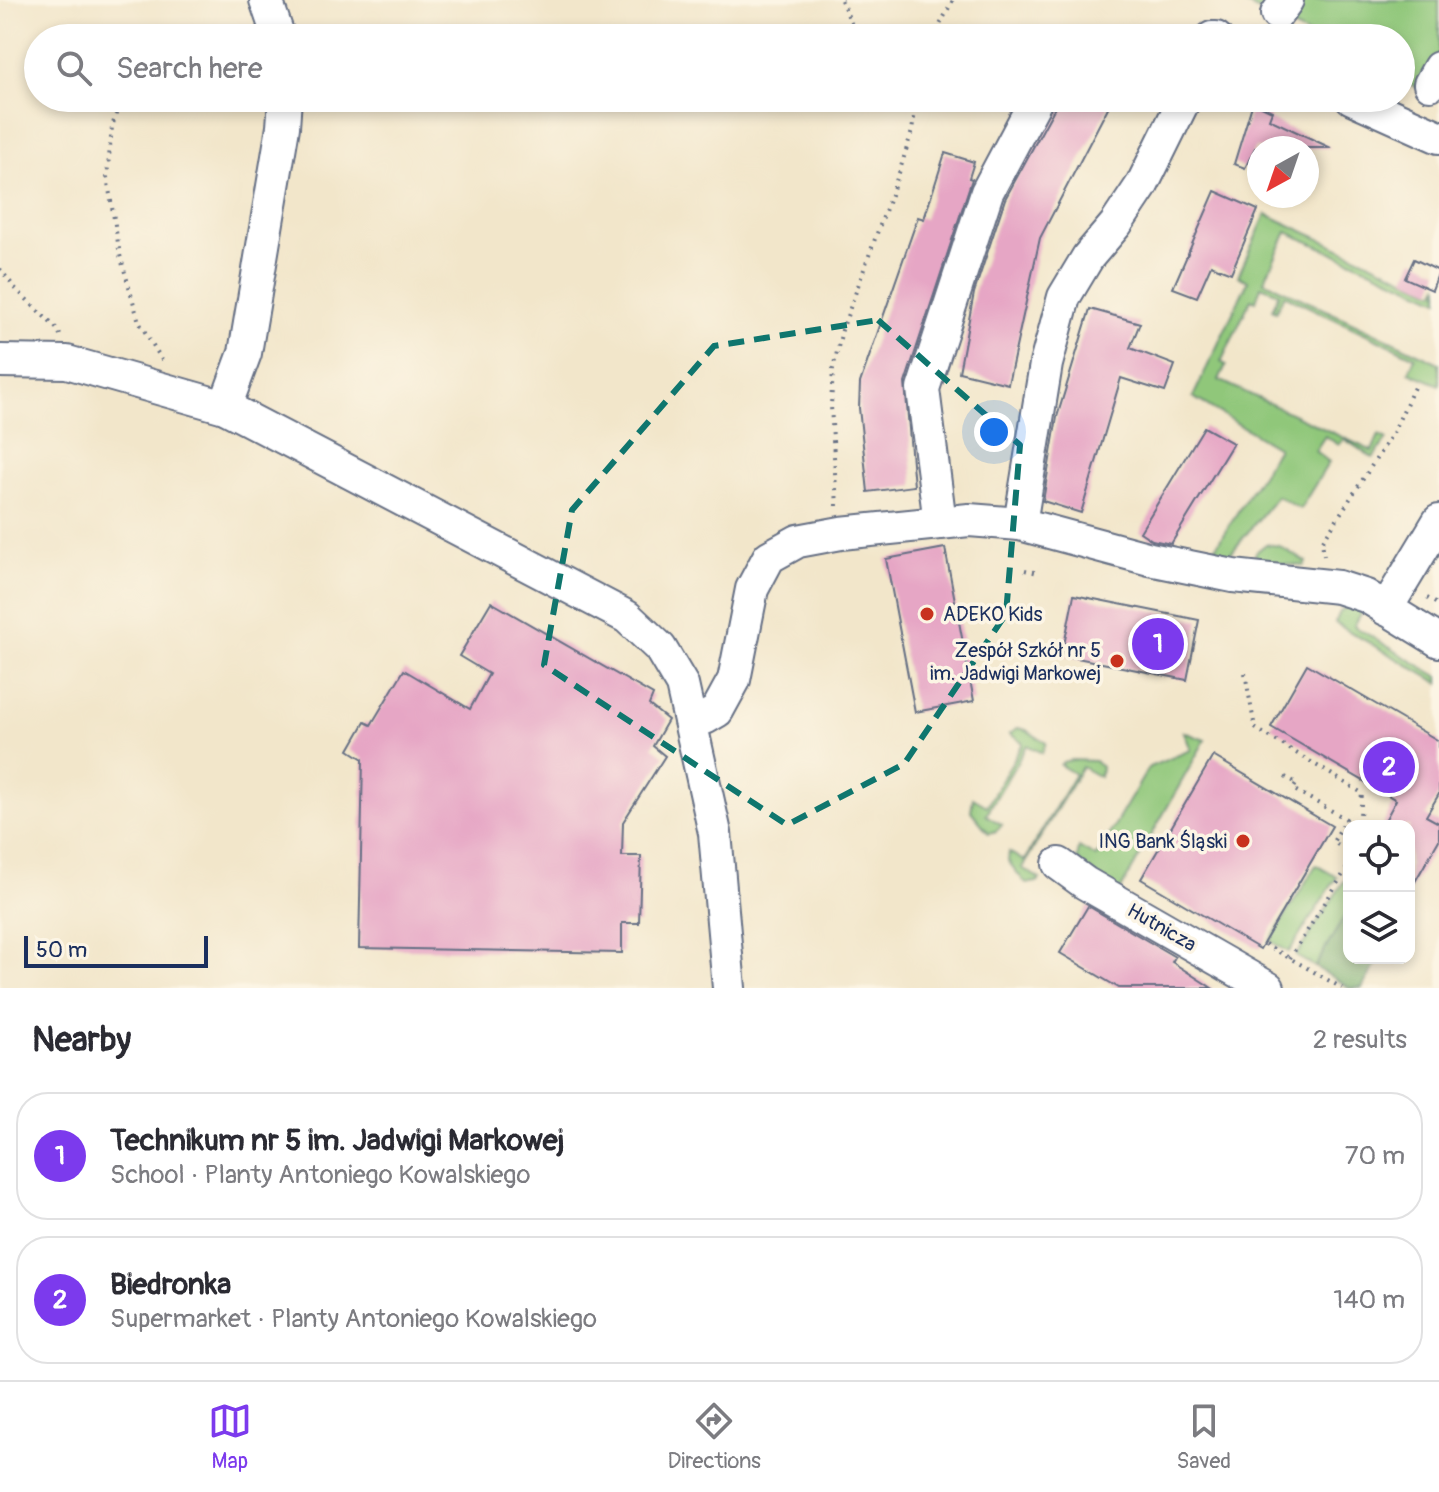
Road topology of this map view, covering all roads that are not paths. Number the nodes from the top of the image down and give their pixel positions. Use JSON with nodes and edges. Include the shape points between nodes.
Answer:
{"nodes":[{"id":1,"x":266,"y":0,"type":"edge"},
{"id":2,"x":274,"y":24,"type":"edge"},
{"id":3,"x":284,"y":112,"type":"edge"},
{"id":4,"x":1030,"y":112,"type":"edge"},
{"id":5,"x":1178,"y":112,"type":"edge"},
{"id":6,"x":1383,"y":112,"type":"edge"},
{"id":7,"x":1439,"y":137,"type":"edge"},
{"id":8,"x":0,"y":361,"type":"edge"},
{"id":9,"x":225,"y":407,"type":"junction"},
{"id":10,"x":1439,"y":521,"type":"edge"},
{"id":11,"x":940,"y":523,"type":"junction"},
{"id":12,"x":1020,"y":524,"type":"junction"},
{"id":13,"x":1386,"y":609,"type":"junction"},
{"id":14,"x":1439,"y":641,"type":"edge"},
{"id":15,"x":690,"y":720,"type":"junction"},
{"id":16,"x":1059,"y":864,"type":"dead end"},
{"id":17,"x":729,"y":988,"type":"edge"},
{"id":18,"x":1268,"y":988,"type":"edge"}],
"edges":[{"from":1,"to":2,"type":"street"},
{"from":3,"to":9,"type":"street","via":[[245,353]]},
{"from":4,"to":11,"type":"street","via":[[987,192],[923,389]]},
{"from":5,"to":12,"type":"street","via":[[1142,185],[1064,297],[1046,364]]},
{"from":6,"to":7,"type":"street"},
{"from":8,"to":9,"type":"street","via":[[67,362]]},
{"from":9,"to":15,"type":"street","via":[[627,617],[660,648],[682,685]]},
{"from":10,"to":13,"type":"street"},
{"from":11,"to":12,"type":"street"},
{"from":11,"to":15,"type":"street","via":[[798,541],[769,557],[752,589],[734,680],[717,711]]},
{"from":12,"to":13,"type":"street","via":[[1178,565],[1338,587]]},
{"from":13,"to":14,"type":"street"},
{"from":15,"to":17,"type":"street","via":[[715,833]]},
{"from":16,"to":18,"type":"street","name":"Hutnicza"}]}
